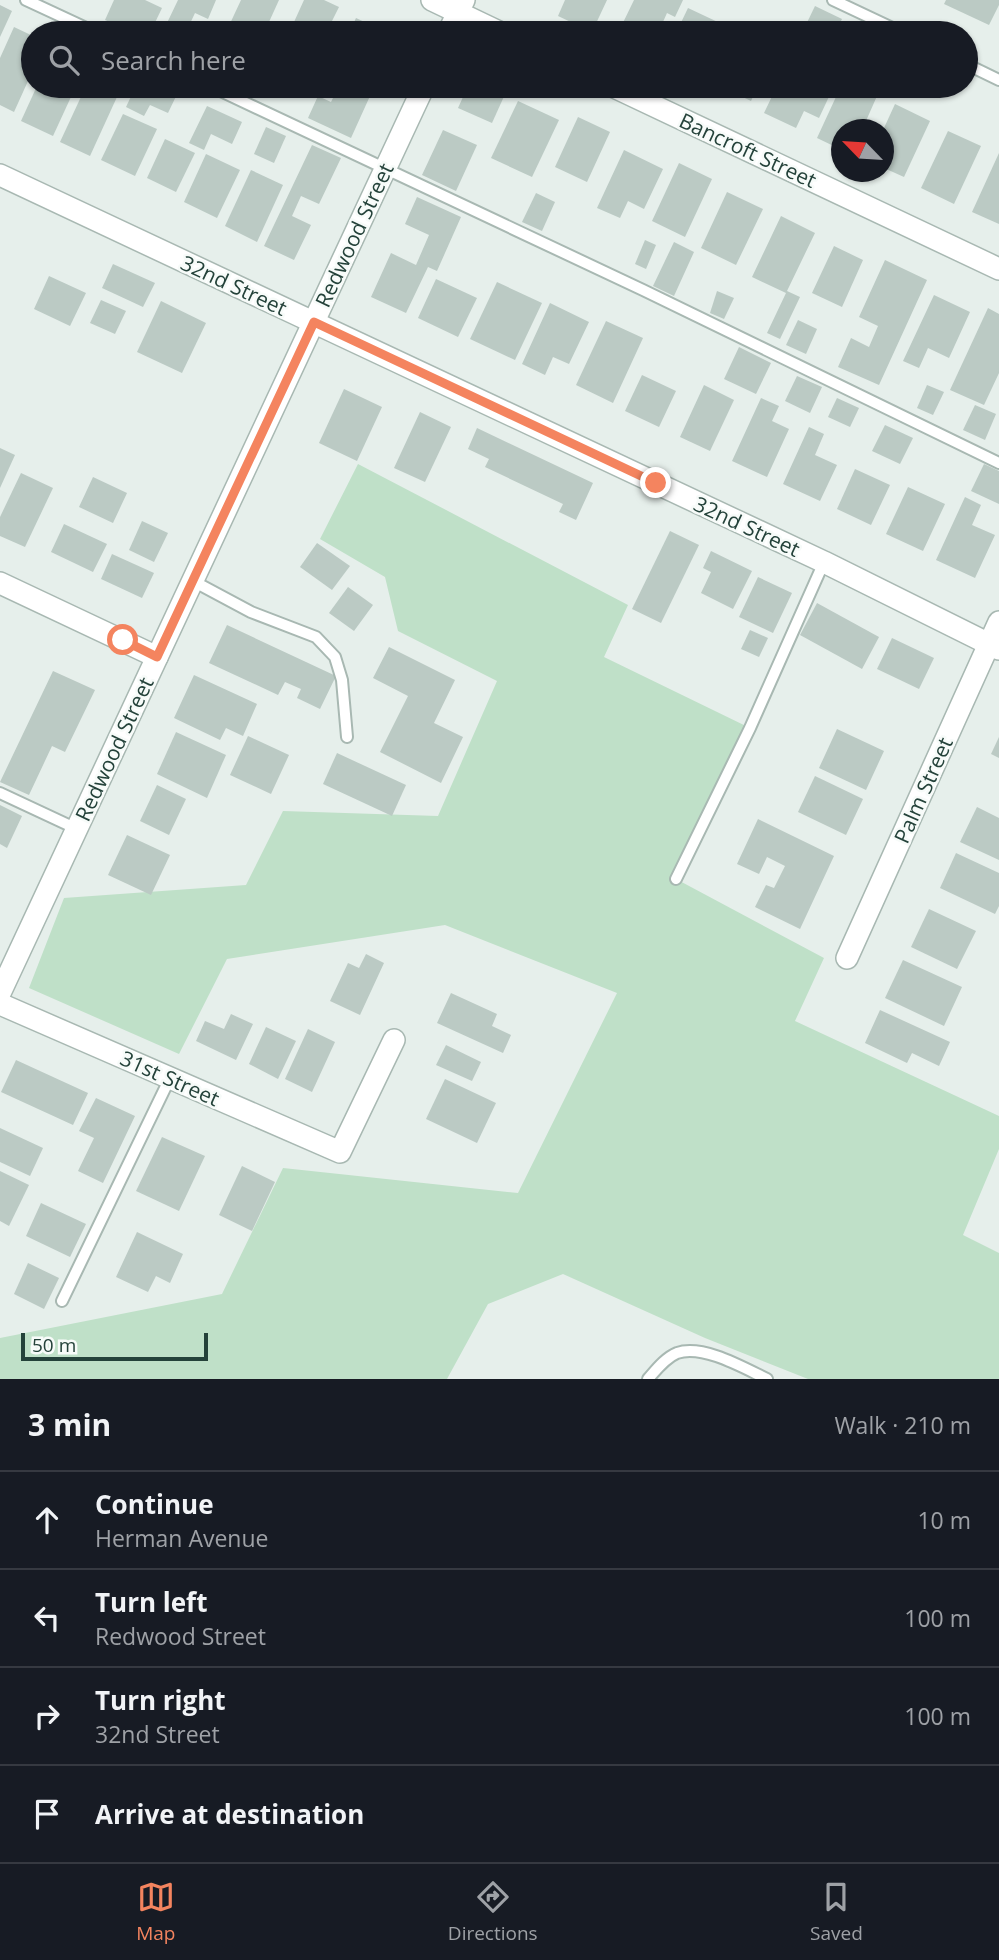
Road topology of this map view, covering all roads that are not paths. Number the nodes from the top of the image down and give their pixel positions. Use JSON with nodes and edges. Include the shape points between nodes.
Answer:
{"nodes":[{"id":1,"x":26,"y":0,"type":"edge"},
{"id":2,"x":432,"y":0,"type":"edge"},
{"id":3,"x":833,"y":0,"type":"edge"},
{"id":4,"x":461,"y":6,"type":"edge"},
{"id":5,"x":71,"y":21,"type":"edge"},
{"id":6,"x":483,"y":21,"type":"edge"},
{"id":7,"x":878,"y":21,"type":"edge"},
{"id":8,"x":978,"y":70,"type":"edge"},
{"id":9,"x":999,"y":80,"type":"edge"},
{"id":10,"x":236,"y":98,"type":"edge"},
{"id":11,"x":418,"y":98,"type":"edge"},
{"id":12,"x":636,"y":98,"type":"edge"},
{"id":13,"x":386,"y":168,"type":"junction"},
{"id":14,"x":0,"y":175,"type":"edge"},
{"id":15,"x":999,"y":269,"type":"edge"},
{"id":16,"x":314,"y":322,"type":"junction"},
{"id":17,"x":999,"y":463,"type":"edge"},
{"id":18,"x":824,"y":562,"type":"junction"},
{"id":19,"x":194,"y":581,"type":"junction"},
{"id":20,"x":0,"y":583,"type":"edge"},
{"id":21,"x":999,"y":622,"type":"edge"},
{"id":22,"x":994,"y":646,"type":"edge"},
{"id":23,"x":157,"y":657,"type":"junction"},
{"id":24,"x":347,"y":737,"type":"dead end"},
{"id":25,"x":0,"y":793,"type":"edge"},
{"id":26,"x":77,"y":829,"type":"junction"},
{"id":27,"x":676,"y":879,"type":"dead end"},
{"id":28,"x":847,"y":958,"type":"dead end"},
{"id":29,"x":0,"y":993,"type":"edge"},
{"id":30,"x":0,"y":1003,"type":"edge"},
{"id":31,"x":394,"y":1040,"type":"dead end"},
{"id":32,"x":170,"y":1078,"type":"junction"},
{"id":33,"x":62,"y":1301,"type":"dead end"},
{"id":34,"x":648,"y":1379,"type":"edge"},
{"id":35,"x":767,"y":1379,"type":"edge"}],
"edges":[{"from":1,"to":5,"type":"lane"},
{"from":2,"to":4,"type":"street"},
{"from":3,"to":7,"type":"lane"},
{"from":4,"to":6,"type":"street"},
{"from":8,"to":9,"type":"lane"},
{"from":10,"to":13,"type":"lane"},
{"from":11,"to":13,"type":"street","name":"Redwood Street"},
{"from":12,"to":15,"type":"street","name":"Bancroft Street"},
{"from":13,"to":16,"type":"street","name":"Redwood Street"},
{"from":13,"to":17,"type":"lane"},
{"from":14,"to":16,"type":"street","name":"32nd Street"},
{"from":16,"to":18,"type":"street","name":"32nd Street"},
{"from":16,"to":19,"type":"street","name":"Redwood Street"},
{"from":18,"to":22,"type":"street","name":"32nd Street"},
{"from":18,"to":27,"type":"lane"},
{"from":19,"to":23,"type":"street","name":"Redwood Street"},
{"from":19,"to":24,"type":"lane","via":[[251,612],[316,637],[329,650],[342,680]]},
{"from":20,"to":23,"type":"street"},
{"from":21,"to":22,"type":"street","name":"Palm Street"},
{"from":22,"to":28,"type":"street","name":"Palm Street"},
{"from":23,"to":26,"type":"street","name":"Redwood Street"},
{"from":25,"to":26,"type":"lane"},
{"from":26,"to":29,"type":"street","name":"Redwood Street"},
{"from":30,"to":32,"type":"street","name":"31st Street"},
{"from":31,"to":32,"type":"street","name":"31st Street","via":[[340,1152]]},
{"from":32,"to":33,"type":"lane"},
{"from":34,"to":35,"type":"lane","via":[[678,1353],[694,1352],[718,1356]]}]}
